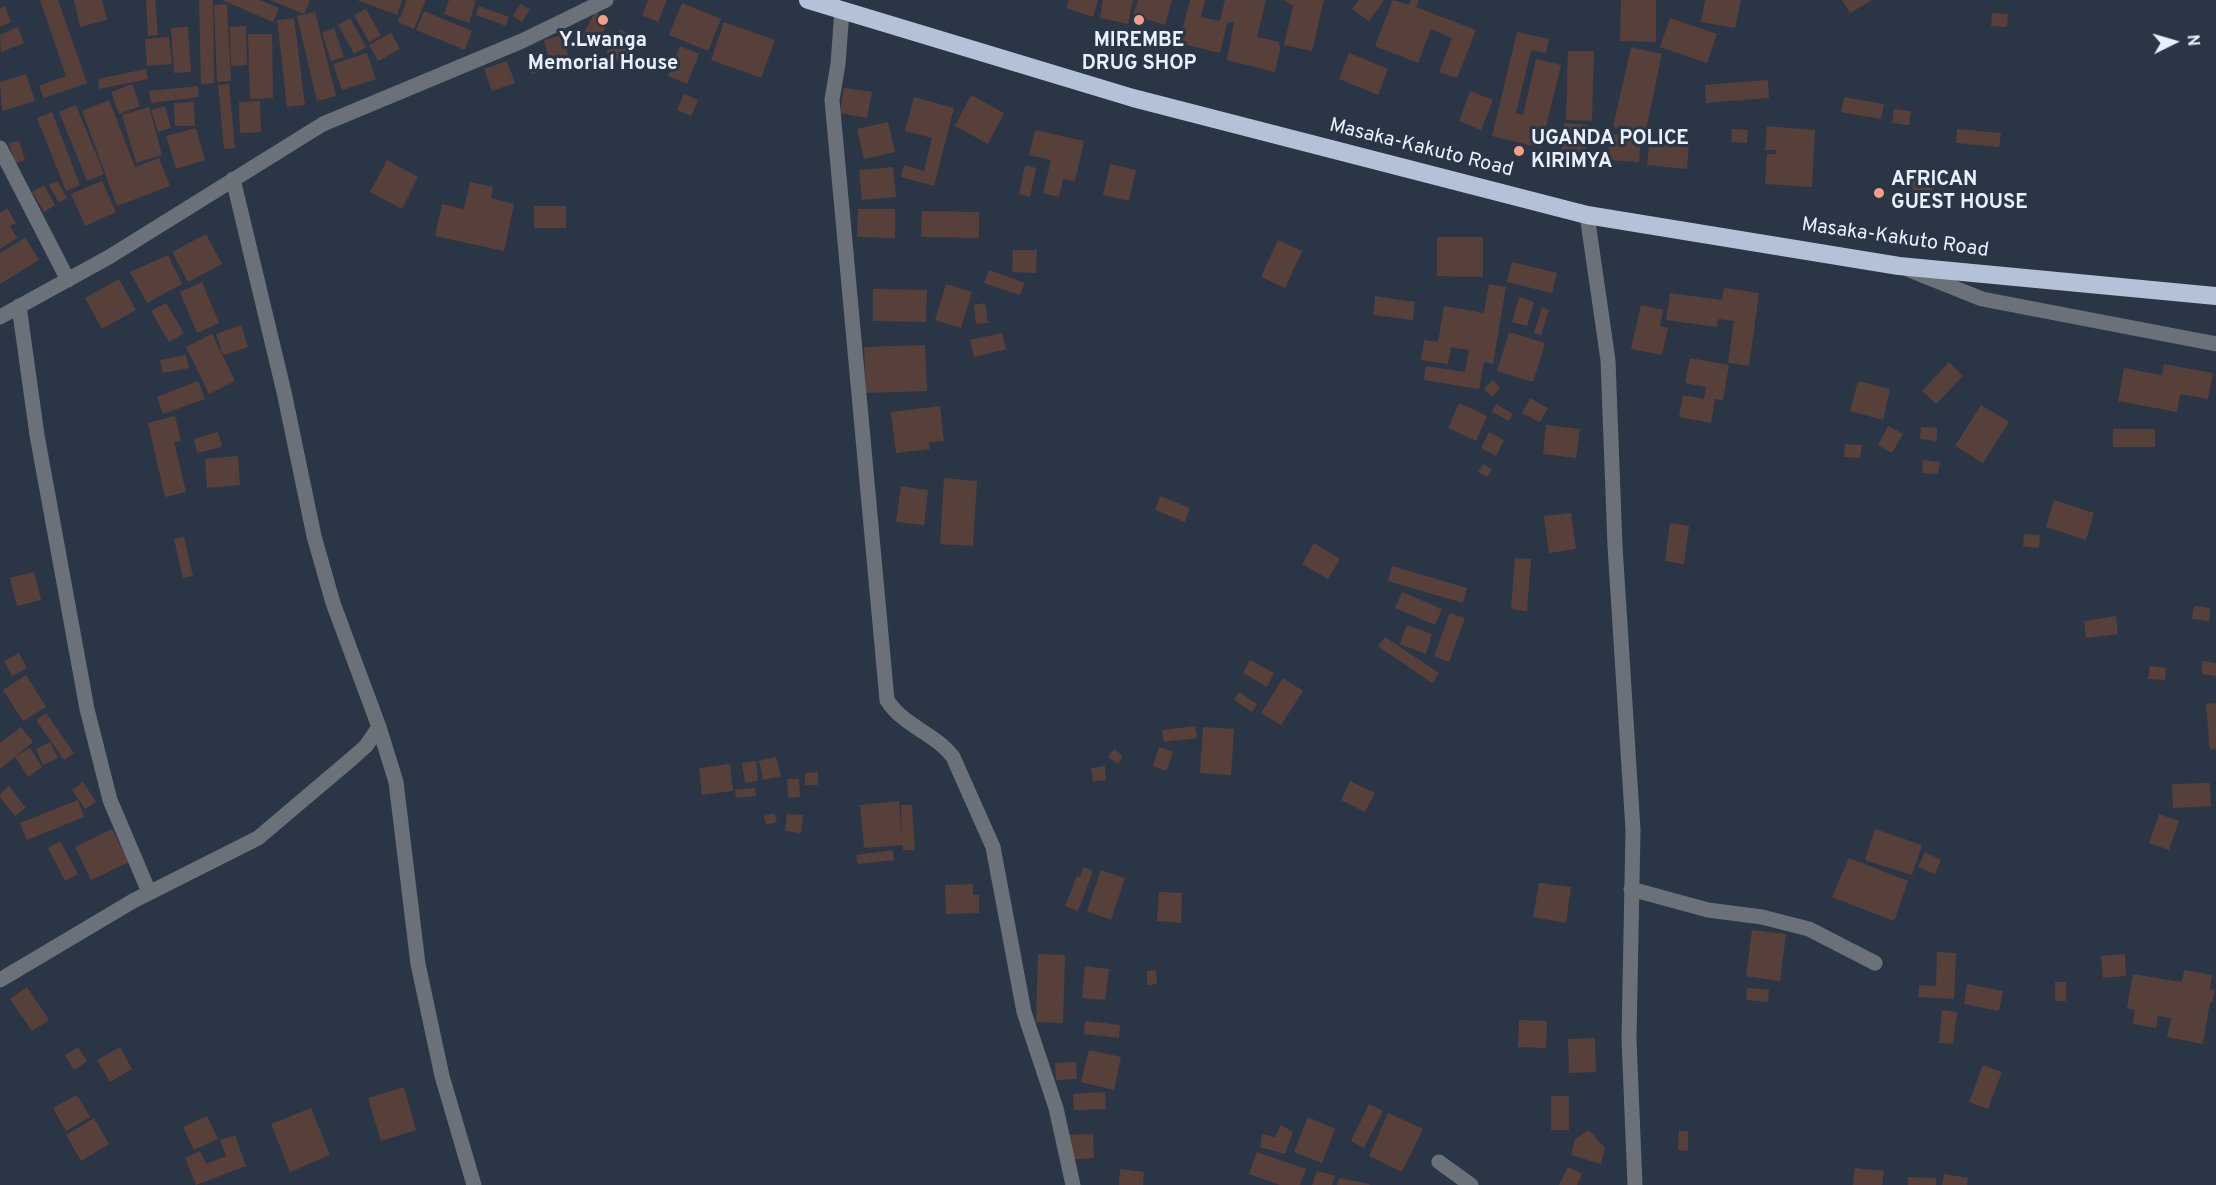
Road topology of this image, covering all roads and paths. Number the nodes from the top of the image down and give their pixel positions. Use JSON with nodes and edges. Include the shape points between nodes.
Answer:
{"nodes":[{"id":1,"x":606,"y":0,"type":"edge"},
{"id":2,"x":808,"y":0,"type":"edge"},
{"id":3,"x":842,"y":10,"type":"junction"},
{"id":4,"x":0,"y":148,"type":"edge"},
{"id":5,"x":233,"y":179,"type":"junction"},
{"id":6,"x":1587,"y":214,"type":"junction"},
{"id":7,"x":1899,"y":266,"type":"junction"},
{"id":8,"x":68,"y":280,"type":"junction"},
{"id":9,"x":2216,"y":296,"type":"edge"},
{"id":10,"x":19,"y":306,"type":"junction"},
{"id":11,"x":0,"y":317,"type":"edge"},
{"id":12,"x":2216,"y":344,"type":"edge"},
{"id":13,"x":379,"y":727,"type":"junction"},
{"id":14,"x":1631,"y":889,"type":"junction"},
{"id":15,"x":149,"y":892,"type":"junction"},
{"id":16,"x":1875,"y":963,"type":"dead end"},
{"id":17,"x":0,"y":980,"type":"edge"},
{"id":18,"x":1439,"y":1162,"type":"dead end"},
{"id":19,"x":474,"y":1185,"type":"edge"},
{"id":20,"x":1073,"y":1185,"type":"edge"},
{"id":21,"x":1471,"y":1185,"type":"edge"},
{"id":22,"x":1635,"y":1185,"type":"edge"}],
"edges":[{"from":1,"to":5,"type":"street","via":[[522,41],[323,124]]},
{"from":2,"to":3,"type":"highway","name":"Masaka-Kakuto Road"},
{"from":3,"to":6,"type":"highway","name":"Masaka-Kakuto Road","via":[[1133,98]]},
{"from":3,"to":20,"type":"street","via":[[832,100],[887,700],[895,714],[944,745],[953,757],[993,847],[1024,1012],[1056,1108]]},
{"from":4,"to":8,"type":"street"},
{"from":5,"to":8,"type":"street"},
{"from":5,"to":13,"type":"street","via":[[314,536],[333,603]]},
{"from":6,"to":7,"type":"highway","name":"Masaka-Kakuto Road"},
{"from":6,"to":14,"type":"street","via":[[1608,360],[1633,830]]},
{"from":7,"to":9,"type":"highway","name":"Masaka-Kakuto Road"},
{"from":7,"to":12,"type":"street","via":[[1982,299]]},
{"from":8,"to":10,"type":"street"},
{"from":10,"to":11,"type":"street"},
{"from":10,"to":15,"type":"street","via":[[39,446],[87,709],[110,800]]},
{"from":13,"to":15,"type":"street","via":[[366,746],[258,838]]},
{"from":13,"to":19,"type":"street","via":[[396,782],[418,964],[429,1018]]},
{"from":14,"to":16,"type":"street","via":[[1708,910],[1809,928]]},
{"from":14,"to":22,"type":"street","via":[[1629,1039]]},
{"from":15,"to":17,"type":"street"},
{"from":18,"to":21,"type":"street"}]}
